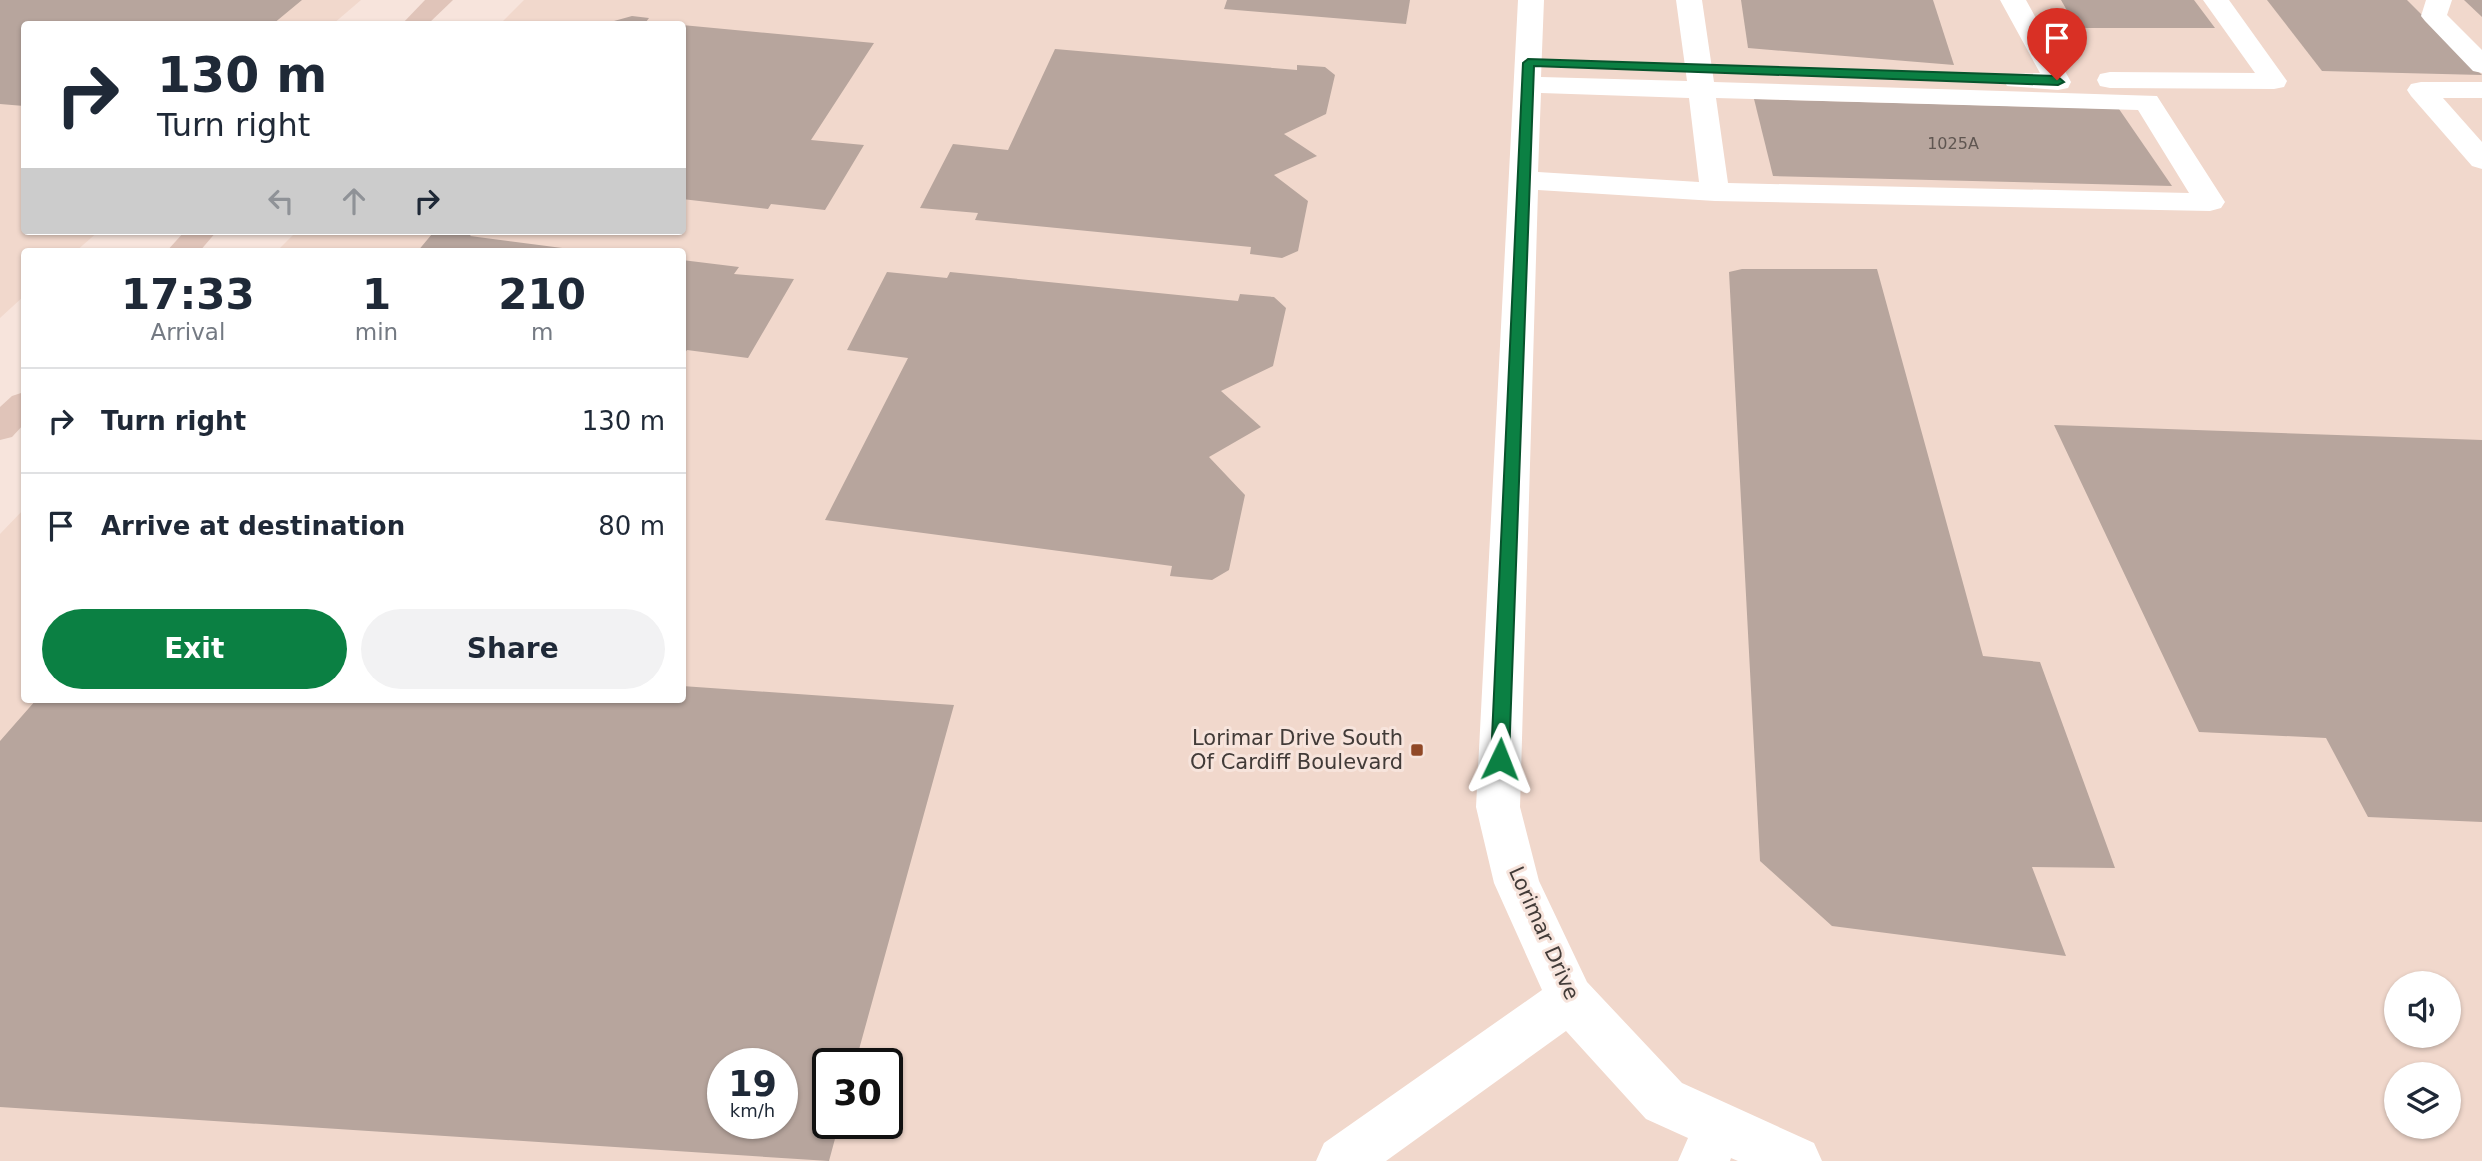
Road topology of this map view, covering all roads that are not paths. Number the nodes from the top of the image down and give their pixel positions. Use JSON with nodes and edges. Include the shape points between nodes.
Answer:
{"nodes":[{"id":1,"x":440,"y":0,"type":"edge"},
{"id":2,"x":1531,"y":0,"type":"edge"},
{"id":3,"x":1689,"y":0,"type":"edge"},
{"id":4,"x":2012,"y":0,"type":"edge"},
{"id":5,"x":2216,"y":0,"type":"edge"},
{"id":6,"x":2441,"y":0,"type":"edge"},
{"id":7,"x":2470,"y":17,"type":"dead end"},
{"id":8,"x":417,"y":21,"type":"edge"},
{"id":9,"x":2482,"y":65,"type":"edge"},
{"id":10,"x":1528,"y":74,"type":"junction"},
{"id":11,"x":1698,"y":80,"type":"junction"},
{"id":12,"x":2057,"y":80,"type":"junction"},
{"id":13,"x":2482,"y":90,"type":"edge"},
{"id":14,"x":2482,"y":160,"type":"edge"},
{"id":15,"x":1523,"y":180,"type":"junction"},
{"id":16,"x":1715,"y":192,"type":"junction"},
{"id":17,"x":198,"y":235,"type":"edge"},
{"id":18,"x":185,"y":248,"type":"edge"},
{"id":19,"x":21,"y":407,"type":"edge"},
{"id":20,"x":0,"y":428,"type":"edge"},
{"id":21,"x":1570,"y":999,"type":"junction"},
{"id":22,"x":1711,"y":1144,"type":"edge"},
{"id":23,"x":1342,"y":1161,"type":"edge"},
{"id":24,"x":1796,"y":1161,"type":"edge"}],
"edges":[{"from":1,"to":8,"type":"main road"},
{"from":2,"to":10,"type":"street","name":"Lorimar Drive"},
{"from":3,"to":11,"type":"street"},
{"from":4,"to":12,"type":"street"},
{"from":5,"to":12,"type":"street","via":[[2274,81]]},
{"from":6,"to":7,"type":"street"},
{"from":6,"to":9,"type":"street","via":[[2434,16]]},
{"from":10,"to":11,"type":"street"},
{"from":10,"to":15,"type":"street","name":"Lorimar Drive"},
{"from":11,"to":12,"type":"street"},
{"from":11,"to":16,"type":"street"},
{"from":11,"to":16,"type":"street","via":[[2147,102],[2210,202]]},
{"from":13,"to":14,"type":"street","via":[[2421,90]]},
{"from":15,"to":16,"type":"street"},
{"from":15,"to":21,"type":"street","name":"Lorimar Drive","via":[[1498,807],[1517,883]]},
{"from":17,"to":18,"type":"main road"},
{"from":19,"to":20,"type":"main road"},
{"from":21,"to":22,"type":"street","name":"Lorimar Drive","via":[[1664,1101]]},
{"from":21,"to":23,"type":"street"},
{"from":22,"to":24,"type":"street","name":"Lorimar Drive"}]}
